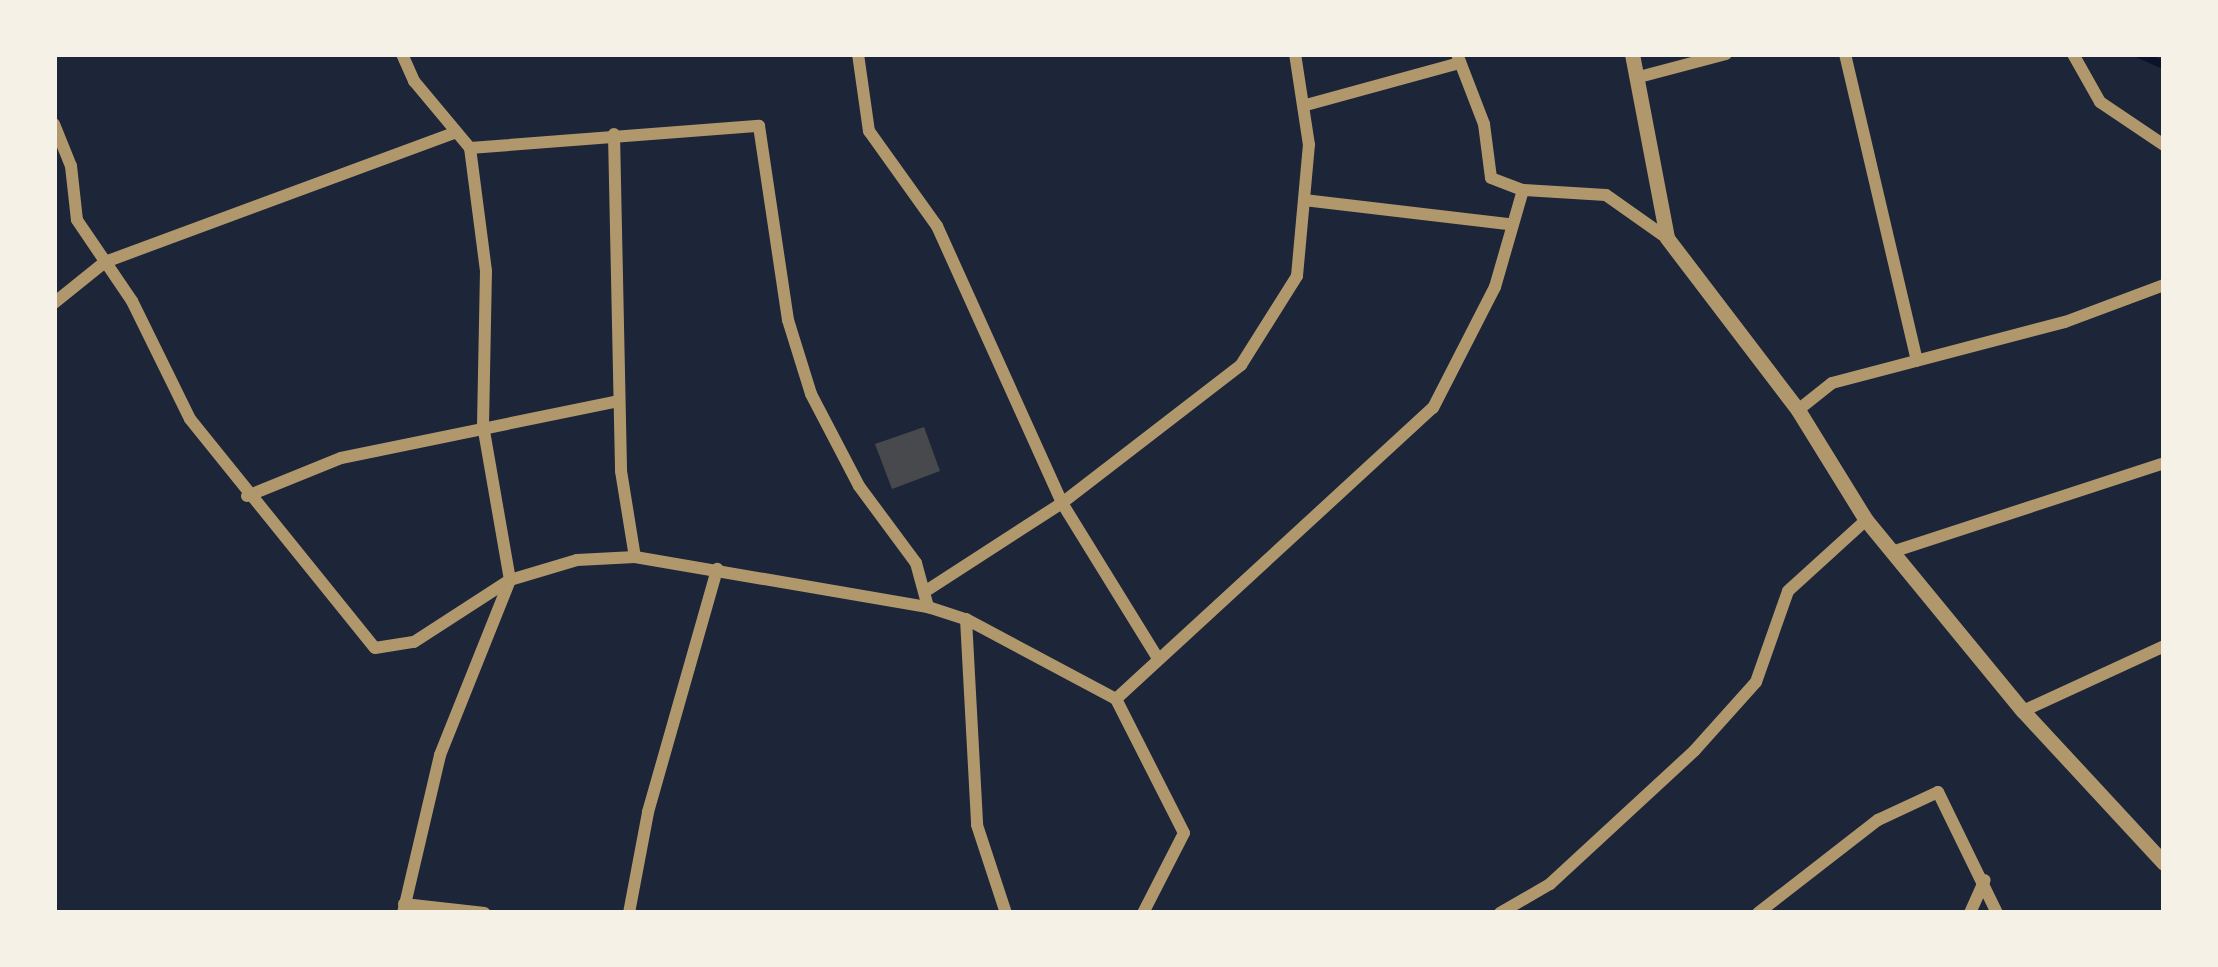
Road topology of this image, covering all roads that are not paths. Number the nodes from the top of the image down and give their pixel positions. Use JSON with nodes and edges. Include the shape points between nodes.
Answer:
{"nodes":[{"id":1,"x":403,"y":54,"type":"edge"},
{"id":2,"x":858,"y":54,"type":"edge"},
{"id":3,"x":1295,"y":54,"type":"edge"},
{"id":4,"x":1633,"y":54,"type":"edge"},
{"id":5,"x":1726,"y":54,"type":"edge"},
{"id":6,"x":1845,"y":54,"type":"edge"},
{"id":7,"x":2073,"y":54,"type":"edge"},
{"id":8,"x":1459,"y":59,"type":"edge"},
{"id":9,"x":1640,"y":77,"type":"junction"},
{"id":10,"x":1306,"y":105,"type":"junction"},
{"id":11,"x":54,"y":124,"type":"edge"},
{"id":12,"x":453,"y":133,"type":"junction"},
{"id":13,"x":614,"y":134,"type":"junction"},
{"id":14,"x":2164,"y":145,"type":"edge"},
{"id":15,"x":470,"y":148,"type":"junction"},
{"id":16,"x":1523,"y":190,"type":"junction"},
{"id":17,"x":1304,"y":200,"type":"junction"},
{"id":18,"x":1508,"y":224,"type":"junction"},
{"id":19,"x":1667,"y":238,"type":"junction"},
{"id":20,"x":105,"y":262,"type":"junction"},
{"id":21,"x":2164,"y":285,"type":"edge"},
{"id":22,"x":54,"y":303,"type":"edge"},
{"id":23,"x":1917,"y":362,"type":"junction"},
{"id":24,"x":618,"y":401,"type":"junction"},
{"id":25,"x":1798,"y":410,"type":"junction"},
{"id":26,"x":483,"y":426,"type":"junction"},
{"id":27,"x":2164,"y":463,"type":"edge"},
{"id":28,"x":247,"y":496,"type":"junction"},
{"id":29,"x":1062,"y":503,"type":"junction"},
{"id":30,"x":1866,"y":520,"type":"junction"},
{"id":31,"x":1895,"y":551,"type":"junction"},
{"id":32,"x":635,"y":557,"type":"junction"},
{"id":33,"x":717,"y":569,"type":"junction"},
{"id":34,"x":510,"y":580,"type":"junction"},
{"id":35,"x":928,"y":589,"type":"junction"},
{"id":36,"x":928,"y":608,"type":"junction"},
{"id":37,"x":966,"y":619,"type":"junction"},
{"id":38,"x":2164,"y":646,"type":"edge"},
{"id":39,"x":1156,"y":656,"type":"junction"},
{"id":40,"x":1115,"y":699,"type":"junction"},
{"id":41,"x":2023,"y":711,"type":"junction"},
{"id":42,"x":2157,"y":841,"type":"edge"},
{"id":43,"x":2164,"y":862,"type":"edge"},
{"id":44,"x":1985,"y":879,"type":"junction"},
{"id":45,"x":404,"y":908,"type":"edge"},
{"id":46,"x":485,"y":913,"type":"edge"},
{"id":47,"x":629,"y":913,"type":"edge"},
{"id":48,"x":1006,"y":913,"type":"edge"},
{"id":49,"x":1143,"y":913,"type":"edge"},
{"id":50,"x":1500,"y":913,"type":"edge"},
{"id":51,"x":1758,"y":913,"type":"edge"},
{"id":52,"x":1970,"y":913,"type":"edge"},
{"id":53,"x":1997,"y":913,"type":"edge"}],
"edges":[{"from":1,"to":12,"type":"street"},
{"from":2,"to":29,"type":"street","via":[[868,131],[937,226]]},
{"from":3,"to":10,"type":"street"},
{"from":4,"to":9,"type":"street"},
{"from":5,"to":9,"type":"street"},
{"from":6,"to":23,"type":"street"},
{"from":7,"to":14,"type":"street","via":[[2100,102]]},
{"from":8,"to":10,"type":"street"},
{"from":8,"to":16,"type":"street","via":[[1484,124],[1491,178]]},
{"from":9,"to":19,"type":"street"},
{"from":10,"to":17,"type":"street"},
{"from":11,"to":20,"type":"street","via":[[71,166],[77,220]]},
{"from":12,"to":15,"type":"street"},
{"from":12,"to":20,"type":"street"},
{"from":13,"to":15,"type":"street"},
{"from":13,"to":24,"type":"street"},
{"from":13,"to":35,"type":"street","via":[[759,126],[788,320],[811,394],[834,445]]},
{"from":15,"to":26,"type":"street","via":[[486,271]]},
{"from":16,"to":18,"type":"street"},
{"from":16,"to":19,"type":"street","via":[[1606,195]]},
{"from":17,"to":18,"type":"street"},
{"from":17,"to":29,"type":"street","via":[[1297,275],[1241,365]]},
{"from":18,"to":39,"type":"street","via":[[1495,287],[1433,408]]},
{"from":19,"to":25,"type":"street"},
{"from":20,"to":22,"type":"street"},
{"from":20,"to":28,"type":"street","via":[[190,419]]},
{"from":21,"to":23,"type":"street"},
{"from":23,"to":25,"type":"street","via":[[1832,383]]},
{"from":24,"to":26,"type":"street"},
{"from":24,"to":32,"type":"street"},
{"from":25,"to":30,"type":"street"},
{"from":26,"to":28,"type":"street","via":[[305,468]]},
{"from":26,"to":34,"type":"street"},
{"from":27,"to":31,"type":"street"},
{"from":28,"to":34,"type":"street","via":[[376,648],[414,642]]},
{"from":29,"to":35,"type":"street"},
{"from":29,"to":39,"type":"street"},
{"from":30,"to":31,"type":"street"},
{"from":30,"to":50,"type":"street","via":[[1788,591],[1756,682],[1694,750],[1616,830]]},
{"from":31,"to":41,"type":"street"},
{"from":32,"to":33,"type":"street"},
{"from":32,"to":34,"type":"street","via":[[577,560]]},
{"from":33,"to":36,"type":"street"},
{"from":33,"to":47,"type":"street","via":[[647,812]]},
{"from":34,"to":45,"type":"street","via":[[440,755]]},
{"from":35,"to":36,"type":"street"},
{"from":36,"to":37,"type":"street"},
{"from":37,"to":40,"type":"street"},
{"from":37,"to":48,"type":"street","via":[[976,825]]},
{"from":38,"to":41,"type":"street"},
{"from":39,"to":40,"type":"street"},
{"from":40,"to":49,"type":"street","via":[[1184,833]]},
{"from":41,"to":42,"type":"street"},
{"from":42,"to":43,"type":"street"},
{"from":44,"to":51,"type":"street","via":[[1938,792],[1878,820]]},
{"from":44,"to":52,"type":"street"},
{"from":44,"to":53,"type":"street"},
{"from":45,"to":46,"type":"street"}]}
